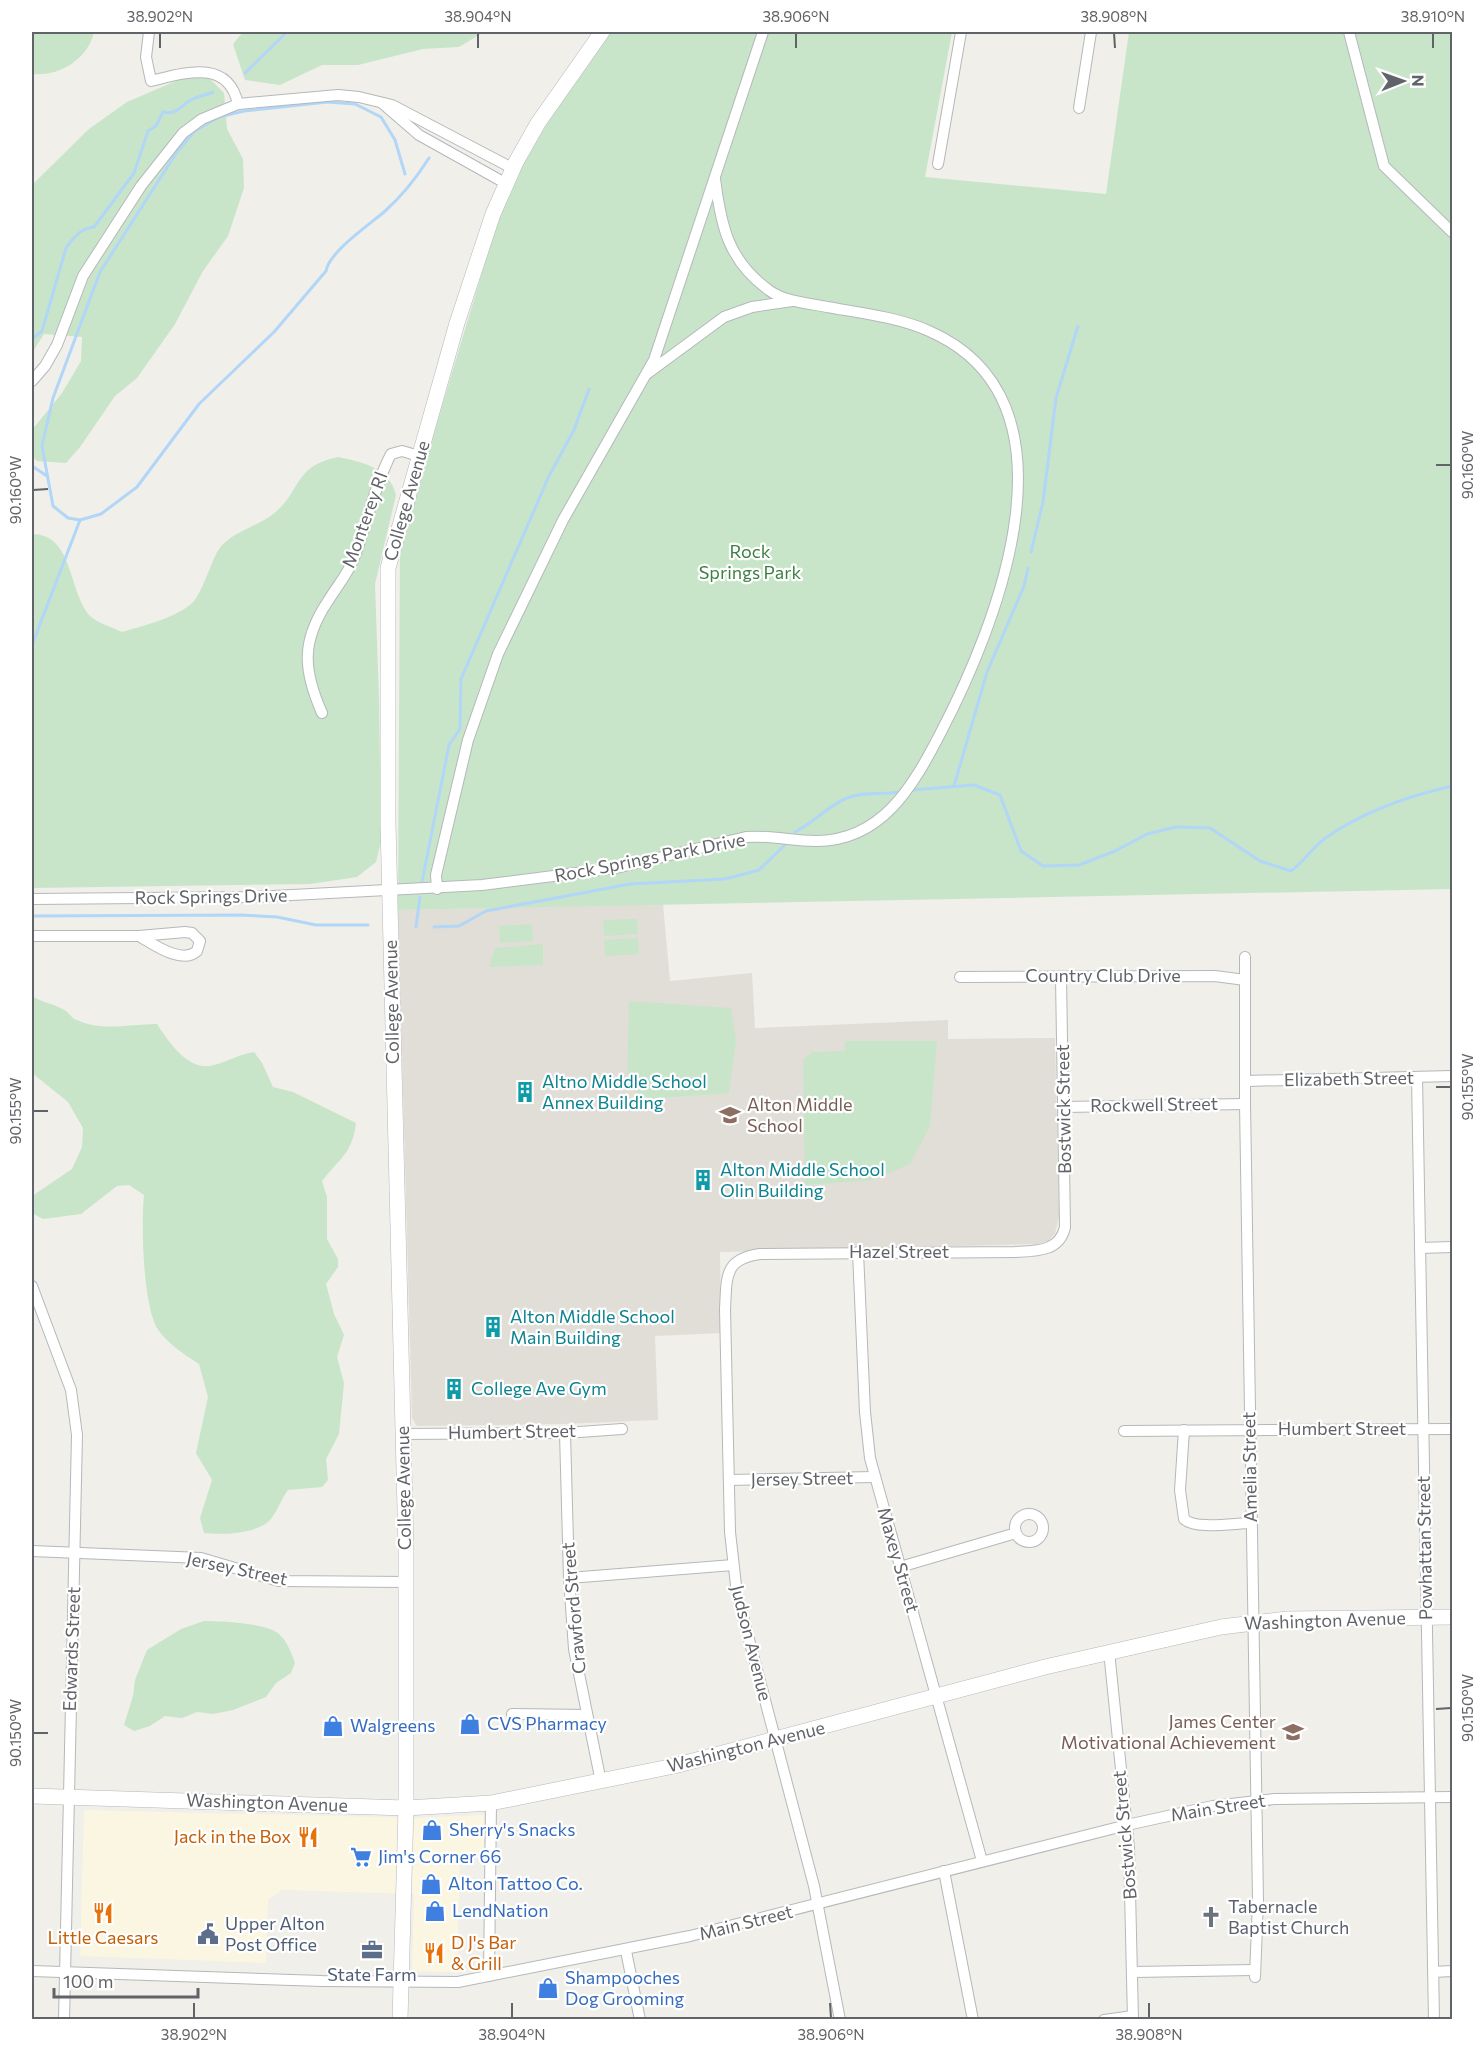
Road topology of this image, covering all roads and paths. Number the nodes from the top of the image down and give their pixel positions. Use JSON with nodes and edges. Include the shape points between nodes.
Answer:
{"nodes":[{"id":1,"x":149,"y":32,"type":"edge"},
{"id":2,"x":602,"y":32,"type":"edge"},
{"id":3,"x":763,"y":32,"type":"edge"},
{"id":4,"x":961,"y":32,"type":"edge"},
{"id":5,"x":1091,"y":32,"type":"edge"},
{"id":6,"x":1349,"y":32,"type":"edge"},
{"id":7,"x":382,"y":103,"type":"junction"},
{"id":8,"x":238,"y":104,"type":"junction"},
{"id":9,"x":1079,"y":108,"type":"dead end"},
{"id":10,"x":938,"y":164,"type":"dead end"},
{"id":11,"x":512,"y":168,"type":"junction"},
{"id":12,"x":715,"y":179,"type":"junction"},
{"id":13,"x":505,"y":183,"type":"junction"},
{"id":14,"x":1452,"y":232,"type":"edge"},
{"id":15,"x":792,"y":300,"type":"junction"},
{"id":16,"x":648,"y":373,"type":"junction"},
{"id":17,"x":32,"y":381,"type":"edge"},
{"id":18,"x":419,"y":456,"type":"junction"},
{"id":19,"x":322,"y":713,"type":"dead end"},
{"id":20,"x":436,"y":889,"type":"junction"},
{"id":21,"x":390,"y":890,"type":"junction"},
{"id":22,"x":32,"y":899,"type":"edge"},
{"id":23,"x":32,"y":936,"type":"edge"},
{"id":24,"x":139,"y":936,"type":"junction"},
{"id":25,"x":1245,"y":957,"type":"dead end"},
{"id":26,"x":960,"y":977,"type":"dead end"},
{"id":27,"x":1061,"y":977,"type":"junction"},
{"id":28,"x":1245,"y":980,"type":"junction"},
{"id":29,"x":1452,"y":1076,"type":"edge"},
{"id":30,"x":1417,"y":1077,"type":"junction"},
{"id":31,"x":1246,"y":1081,"type":"junction"},
{"id":32,"x":1245,"y":1104,"type":"junction"},
{"id":33,"x":1064,"y":1107,"type":"junction"},
{"id":34,"x":1059,"y":1240,"type":"joint"},
{"id":35,"x":1452,"y":1247,"type":"edge"},
{"id":36,"x":1420,"y":1248,"type":"junction"},
{"id":37,"x":858,"y":1252,"type":"junction"},
{"id":38,"x":737,"y":1261,"type":"joint"},
{"id":39,"x":32,"y":1286,"type":"edge"},
{"id":40,"x":1422,"y":1429,"type":"junction"},
{"id":41,"x":1452,"y":1429,"type":"edge"},
{"id":42,"x":621,"y":1430,"type":"dead end"},
{"id":43,"x":1184,"y":1430,"type":"junction"},
{"id":44,"x":1250,"y":1430,"type":"junction"},
{"id":45,"x":1124,"y":1431,"type":"dead end"},
{"id":46,"x":565,"y":1433,"type":"junction"},
{"id":47,"x":403,"y":1434,"type":"junction"},
{"id":48,"x":874,"y":1477,"type":"junction"},
{"id":49,"x":729,"y":1480,"type":"junction"},
{"id":50,"x":1251,"y":1523,"type":"junction"},
{"id":51,"x":1016,"y":1533,"type":"dead end"},
{"id":52,"x":32,"y":1551,"type":"edge"},
{"id":53,"x":75,"y":1552,"type":"junction"},
{"id":54,"x":733,"y":1565,"type":"junction"},
{"id":55,"x":900,"y":1567,"type":"junction"},
{"id":56,"x":569,"y":1578,"type":"junction"},
{"id":57,"x":406,"y":1582,"type":"junction"},
{"id":58,"x":1426,"y":1617,"type":"junction"},
{"id":59,"x":1452,"y":1617,"type":"edge"},
{"id":60,"x":1252,"y":1622,"type":"junction"},
{"id":61,"x":1109,"y":1651,"type":"junction"},
{"id":62,"x":937,"y":1696,"type":"junction"},
{"id":63,"x":512,"y":1714,"type":"dead end"},
{"id":64,"x":586,"y":1715,"type":"junction"},
{"id":65,"x":776,"y":1740,"type":"junction"},
{"id":66,"x":601,"y":1782,"type":"junction"},
{"id":67,"x":32,"y":1796,"type":"edge"},
{"id":68,"x":68,"y":1797,"type":"junction"},
{"id":69,"x":1430,"y":1797,"type":"junction"},
{"id":70,"x":1452,"y":1797,"type":"edge"},
{"id":71,"x":1257,"y":1800,"type":"junction"},
{"id":72,"x":491,"y":1803,"type":"junction"},
{"id":73,"x":406,"y":1808,"type":"junction"},
{"id":74,"x":1127,"y":1825,"type":"junction"},
{"id":75,"x":982,"y":1861,"type":"junction"},
{"id":76,"x":944,"y":1871,"type":"junction"},
{"id":77,"x":818,"y":1905,"type":"junction"},
{"id":78,"x":626,"y":1951,"type":"junction"},
{"id":79,"x":32,"y":1971,"type":"edge"},
{"id":80,"x":1452,"y":1971,"type":"edge"},
{"id":81,"x":64,"y":1972,"type":"junction"},
{"id":82,"x":1133,"y":1972,"type":"junction"},
{"id":83,"x":1433,"y":1972,"type":"junction"},
{"id":84,"x":489,"y":1976,"type":"junction"},
{"id":85,"x":401,"y":1982,"type":"junction"},
{"id":86,"x":1133,"y":2018,"type":"edge"},
{"id":87,"x":64,"y":2019,"type":"edge"},
{"id":88,"x":400,"y":2019,"type":"edge"},
{"id":89,"x":640,"y":2019,"type":"edge"},
{"id":90,"x":840,"y":2019,"type":"edge"},
{"id":91,"x":973,"y":2019,"type":"edge"},
{"id":92,"x":1104,"y":2019,"type":"edge"},
{"id":93,"x":1434,"y":2019,"type":"edge"}],
"edges":[{"from":1,"to":8,"type":"street","via":[[146,57],[151,81],[211,72],[232,86]]},
{"from":2,"to":11,"type":"main road","name":"College Avenue","via":[[542,116]]},
{"from":3,"to":12,"type":"street","name":"Rock Springs Park Drive"},
{"from":4,"to":10,"type":"street"},
{"from":5,"to":9,"type":"street"},
{"from":6,"to":14,"type":"street","via":[[1384,166]]},
{"from":7,"to":8,"type":"street","via":[[338,95]]},
{"from":7,"to":11,"type":"street","via":[[405,111]]},
{"from":7,"to":13,"type":"street","via":[[419,135]]},
{"from":8,"to":17,"type":"street","via":[[202,119],[161,158],[83,276],[57,345]]},
{"from":11,"to":13,"type":"main road","name":"College Avenue"},
{"from":12,"to":15,"type":"street","name":"Rock Springs Park Drive","via":[[722,226],[734,253],[764,286]]},
{"from":12,"to":16,"type":"street","name":"Rock Springs Park Drive"},
{"from":13,"to":18,"type":"main road","name":"College Avenue","via":[[480,250]]},
{"from":15,"to":16,"type":"street","name":"Rock Springs Park Drive","via":[[724,316]]},
{"from":15,"to":20,"type":"street","name":"Rock Springs Park Drive","via":[[908,324],[949,341],[982,368],[1011,421],[1019,484],[1006,564],[966,677],[918,776],[884,817],[839,839],[746,837],[570,876]]},
{"from":16,"to":20,"type":"street","name":"Rock Springs Park Drive","via":[[563,520],[498,654],[457,782]]},
{"from":18,"to":19,"type":"street","name":"Monterey Rl","via":[[402,451],[391,454],[351,566],[311,633],[307,666]]},
{"from":18,"to":21,"type":"main road","name":"College Avenue","via":[[388,568]]},
{"from":20,"to":21,"type":"street","name":"Rock Springs Park Drive"},
{"from":21,"to":22,"type":"street","name":"Rock Springs Drive","via":[[252,897]]},
{"from":21,"to":47,"type":"main road","name":"College Avenue"},
{"from":23,"to":24,"type":"street"},
{"from":24,"to":24,"type":"street","via":[[187,957],[196,951],[200,941],[185,932]]},
{"from":25,"to":28,"type":"street","name":"Amelia Street"},
{"from":26,"to":27,"type":"street","name":"Country Club Drive"},
{"from":27,"to":28,"type":"street","name":"Country Club Drive","via":[[1215,976]]},
{"from":27,"to":33,"type":"street","name":"Bostwick Street"},
{"from":28,"to":31,"type":"street","name":"Amelia Street"},
{"from":29,"to":30,"type":"street","name":"Elizabeth Street"},
{"from":30,"to":31,"type":"street","name":"Elizabeth Street"},
{"from":30,"to":36,"type":"street","name":"Powhattan Street"},
{"from":31,"to":32,"type":"street","name":"Amelia Street"},
{"from":32,"to":33,"type":"street","name":"Rockwell Street"},
{"from":32,"to":44,"type":"street","name":"Amelia Street"},
{"from":33,"to":34,"type":"street","name":"Bostwick Street","via":[[1065,1227]]},
{"from":34,"to":37,"type":"street","name":"Hazel Street","via":[[1046,1249],[1023,1251]]},
{"from":35,"to":36,"type":"street"},
{"from":36,"to":40,"type":"street","name":"Powhattan Street"},
{"from":37,"to":38,"type":"street","name":"Hazel Street","via":[[760,1254]]},
{"from":37,"to":48,"type":"street","name":"Maxey Street","via":[[865,1412]]},
{"from":38,"to":49,"type":"street","name":"Judson Avenue","via":[[728,1275],[726,1301]]},
{"from":39,"to":53,"type":"street","name":"Edwards Street","via":[[76,1410]]},
{"from":40,"to":41,"type":"street","name":"Humbert Street"},
{"from":40,"to":44,"type":"street","name":"Humbert Street"},
{"from":40,"to":58,"type":"street","name":"Powhattan Street"},
{"from":42,"to":46,"type":"street","name":"Humbert Street"},
{"from":43,"to":44,"type":"street","name":"Humbert Street"},
{"from":43,"to":45,"type":"street","name":"Humbert Street"},
{"from":43,"to":50,"type":"street","via":[[1180,1490],[1184,1519],[1201,1525]]},
{"from":44,"to":50,"type":"street","name":"Amelia Street"},
{"from":46,"to":47,"type":"street","name":"Humbert Street"},
{"from":46,"to":56,"type":"street","name":"Crawford Street"},
{"from":47,"to":57,"type":"main road","name":"College Avenue"},
{"from":48,"to":49,"type":"street","name":"Jersey Street"},
{"from":48,"to":55,"type":"street","name":"Maxey Street"},
{"from":49,"to":54,"type":"street","name":"Judson Avenue"},
{"from":50,"to":60,"type":"street","name":"Amelia Street"},
{"from":51,"to":55,"type":"street"},
{"from":52,"to":53,"type":"street","name":"Jersey Street"},
{"from":53,"to":57,"type":"street","name":"Jersey Street","via":[[201,1558],[279,1581]]},
{"from":53,"to":68,"type":"street","name":"Edwards Street"},
{"from":54,"to":56,"type":"street"},
{"from":54,"to":65,"type":"street","name":"Judson Avenue"},
{"from":55,"to":62,"type":"street","name":"Maxey Street"},
{"from":56,"to":64,"type":"street","name":"Crawford Street","via":[[574,1649]]},
{"from":57,"to":73,"type":"main road","name":"College Avenue"},
{"from":58,"to":59,"type":"main road","name":"Washington Avenue"},
{"from":58,"to":60,"type":"main road","name":"Washington Avenue"},
{"from":58,"to":69,"type":"street","name":"Powhattan Street"},
{"from":60,"to":61,"type":"main road","name":"Washington Avenue"},
{"from":60,"to":71,"type":"street","name":"Amelia Street"},
{"from":61,"to":62,"type":"main road","name":"Washington Avenue"},
{"from":61,"to":74,"type":"street","name":"Bostwick Street"},
{"from":62,"to":65,"type":"main road","name":"Washington Avenue"},
{"from":62,"to":75,"type":"street","name":"Maxey Street"},
{"from":63,"to":64,"type":"street"},
{"from":64,"to":66,"type":"street","name":"Crawford Street"},
{"from":65,"to":66,"type":"main road","name":"Washington Avenue"},
{"from":65,"to":77,"type":"street","name":"Judson Avenue"},
{"from":66,"to":72,"type":"main road","name":"Washington Avenue"},
{"from":67,"to":68,"type":"main road","name":"Washington Avenue"},
{"from":68,"to":73,"type":"main road","name":"Washington Avenue"},
{"from":68,"to":81,"type":"street","name":"Edwards Street"},
{"from":69,"to":70,"type":"street","name":"Main Street"},
{"from":69,"to":71,"type":"street","name":"Main Street"},
{"from":69,"to":83,"type":"street","name":"Powhattan Street"},
{"from":71,"to":74,"type":"street","name":"Main Street"},
{"from":71,"to":82,"type":"street","name":"Amelia Street","via":[[1255,1973]]},
{"from":72,"to":73,"type":"main road","name":"Washington Avenue"},
{"from":72,"to":84,"type":"street"},
{"from":73,"to":85,"type":"main road","name":"College Avenue"},
{"from":74,"to":75,"type":"street","name":"Main Street"},
{"from":74,"to":82,"type":"street","name":"Bostwick Street"},
{"from":75,"to":76,"type":"street","name":"Main Street"},
{"from":76,"to":77,"type":"street","name":"Main Street"},
{"from":76,"to":91,"type":"street"},
{"from":77,"to":78,"type":"street","name":"Main Street"},
{"from":77,"to":90,"type":"street","name":"Judson Avenue"},
{"from":78,"to":84,"type":"street","name":"Main Street"},
{"from":78,"to":89,"type":"street"},
{"from":79,"to":81,"type":"street","name":"Main Street"},
{"from":80,"to":83,"type":"street"},
{"from":81,"to":85,"type":"street","name":"Main Street"},
{"from":81,"to":87,"type":"street","name":"Edwards Street"},
{"from":82,"to":86,"type":"street","name":"Bostwick Street"},
{"from":83,"to":93,"type":"street","name":"Powhattan Street"},
{"from":84,"to":85,"type":"street","name":"Main Street","via":[[458,1982]]},
{"from":85,"to":88,"type":"main road","name":"College Avenue"},
{"from":86,"to":92,"type":"street"}]}
